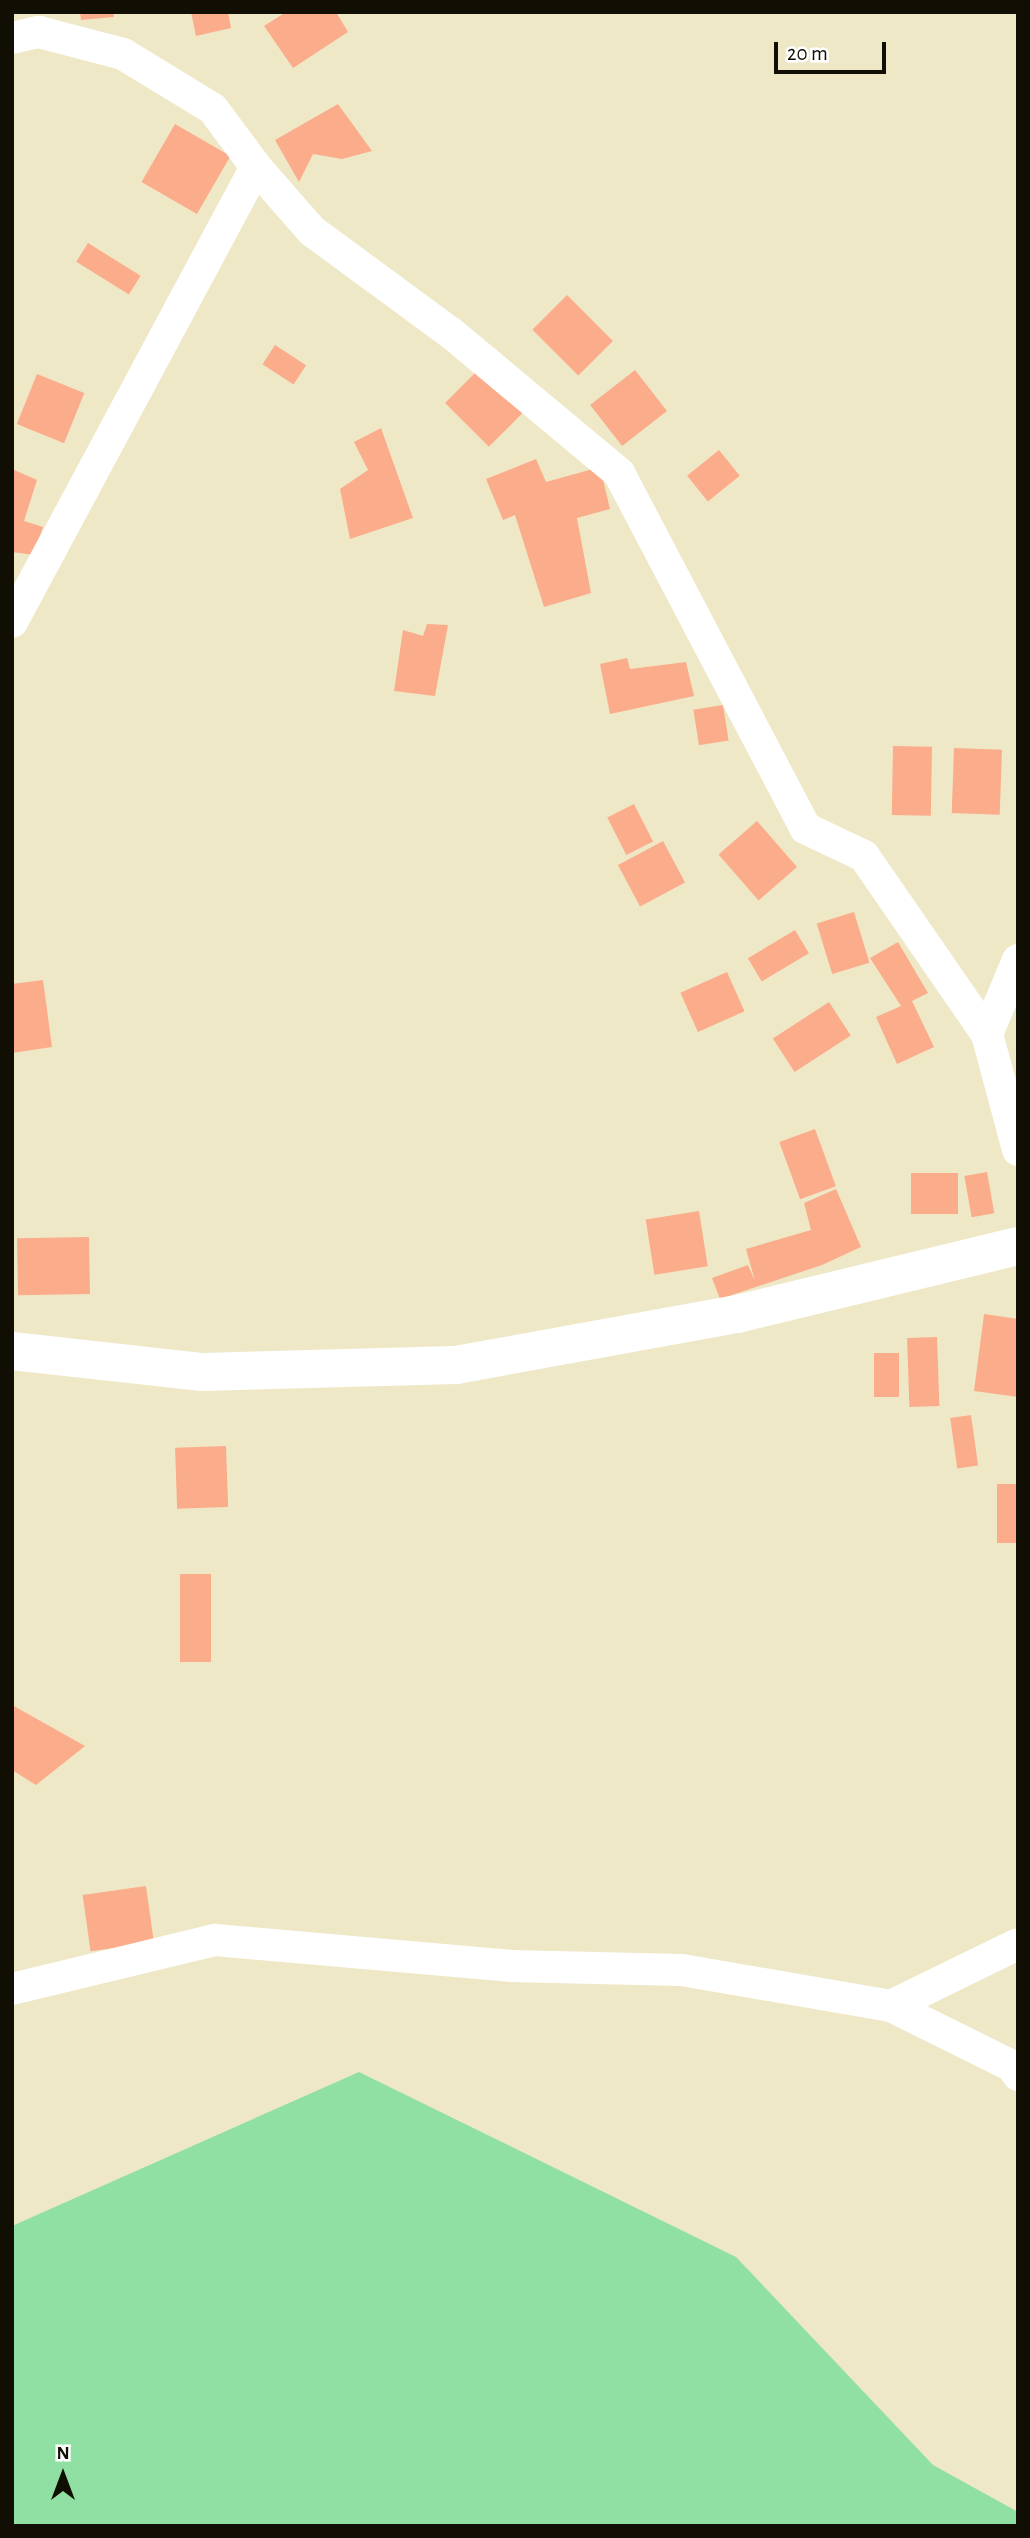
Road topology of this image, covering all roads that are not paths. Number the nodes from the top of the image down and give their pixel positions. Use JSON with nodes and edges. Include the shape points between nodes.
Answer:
{"nodes":[{"id":1,"x":12,"y":38,"type":"edge"},
{"id":2,"x":256,"y":167,"type":"junction"},
{"id":3,"x":12,"y":622,"type":"edge"},
{"id":4,"x":1018,"y":960,"type":"edge"},
{"id":5,"x":987,"y":1034,"type":"junction"},
{"id":6,"x":1018,"y":1150,"type":"edge"},
{"id":7,"x":1018,"y":1246,"type":"edge"},
{"id":8,"x":12,"y":1351,"type":"edge"},
{"id":9,"x":1018,"y":1944,"type":"edge"},
{"id":10,"x":12,"y":1989,"type":"edge"},
{"id":11,"x":891,"y":2006,"type":"junction"},
{"id":12,"x":1018,"y":2075,"type":"edge"}],
"edges":[{"from":1,"to":2,"type":"street","via":[[39,32],[122,54],[213,108]]},
{"from":2,"to":3,"type":"street"},
{"from":2,"to":5,"type":"street","via":[[313,232],[451,333],[619,473],[805,828],[864,856]]},
{"from":4,"to":5,"type":"street"},
{"from":5,"to":6,"type":"street"},
{"from":7,"to":8,"type":"street","via":[[737,1314],[456,1365],[203,1372]]},
{"from":9,"to":11,"type":"street"},
{"from":10,"to":11,"type":"street","via":[[215,1940],[510,1966],[682,1970]]},
{"from":11,"to":12,"type":"street","via":[[1012,2066]]}]}
